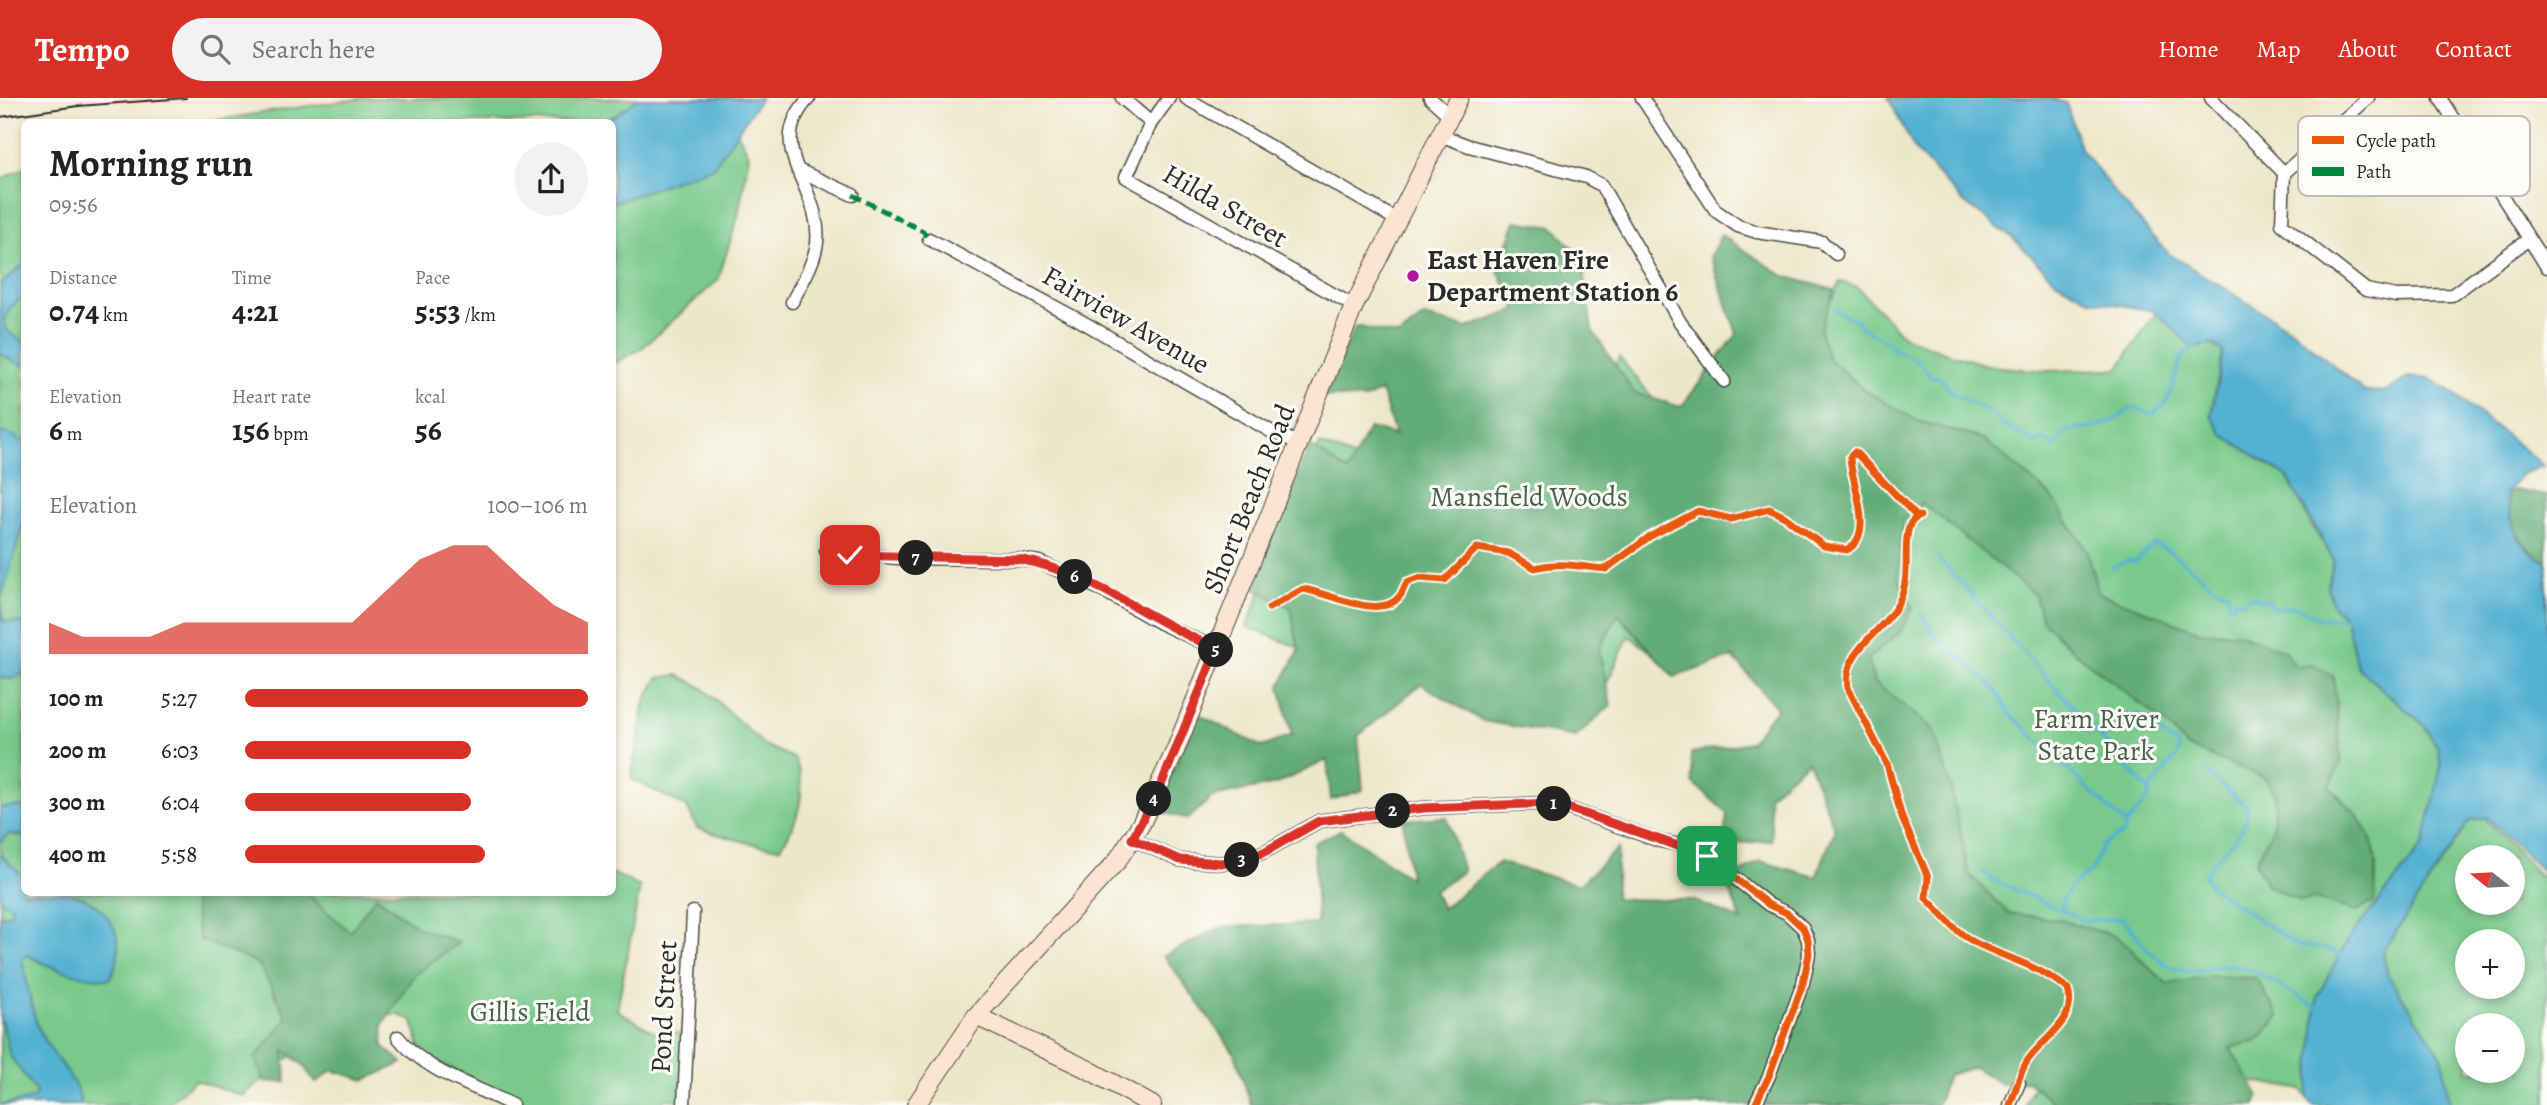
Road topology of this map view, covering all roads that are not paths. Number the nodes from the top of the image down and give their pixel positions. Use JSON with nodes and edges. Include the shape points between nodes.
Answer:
{"nodes":[{"id":1,"x":809,"y":98,"type":"edge"},
{"id":2,"x":1122,"y":98,"type":"edge"},
{"id":3,"x":1169,"y":98,"type":"edge"},
{"id":4,"x":1186,"y":98,"type":"edge"},
{"id":5,"x":1430,"y":98,"type":"edge"},
{"id":6,"x":1459,"y":98,"type":"edge"},
{"id":7,"x":1642,"y":98,"type":"edge"},
{"id":8,"x":2211,"y":98,"type":"edge"},
{"id":9,"x":2368,"y":98,"type":"edge"},
{"id":10,"x":2440,"y":98,"type":"edge"},
{"id":11,"x":1450,"y":116,"type":"junction"},
{"id":12,"x":2348,"y":116,"type":"edge"},
{"id":13,"x":2451,"y":116,"type":"edge"},
{"id":14,"x":1151,"y":123,"type":"junction"},
{"id":15,"x":1440,"y":135,"type":"junction"},
{"id":16,"x":2298,"y":160,"type":"edge"},
{"id":17,"x":798,"y":170,"type":"junction"},
{"id":18,"x":2284,"y":173,"type":"junction"},
{"id":19,"x":853,"y":195,"type":"dead end"},
{"id":20,"x":2502,"y":196,"type":"edge"},
{"id":21,"x":1396,"y":219,"type":"junction"},
{"id":22,"x":929,"y":239,"type":"dead end"},
{"id":23,"x":2529,"y":239,"type":"junction"},
{"id":24,"x":1836,"y":254,"type":"dead end"},
{"id":25,"x":2547,"y":267,"type":"edge"},
{"id":26,"x":792,"y":302,"type":"dead end"},
{"id":27,"x":1354,"y":306,"type":"junction"},
{"id":28,"x":1724,"y":381,"type":"dead end"},
{"id":29,"x":1299,"y":443,"type":"junction"},
{"id":30,"x":826,"y":551,"type":"dead end"},
{"id":31,"x":1217,"y":649,"type":"junction"},
{"id":32,"x":1132,"y":839,"type":"junction"},
{"id":33,"x":693,"y":912,"type":"dead end"},
{"id":34,"x":976,"y":1016,"type":"junction"},
{"id":35,"x":398,"y":1037,"type":"dead end"},
{"id":36,"x":2019,"y":1083,"type":"dead end"},
{"id":37,"x":512,"y":1105,"type":"edge"},
{"id":38,"x":684,"y":1105,"type":"edge"},
{"id":39,"x":916,"y":1105,"type":"edge"},
{"id":40,"x":1152,"y":1105,"type":"edge"},
{"id":41,"x":1755,"y":1105,"type":"edge"},
{"id":42,"x":2010,"y":1105,"type":"edge"}],
"edges":[{"from":1,"to":17,"type":"street","via":[[789,134],[790,155]]},
{"from":2,"to":14,"type":"street"},
{"from":3,"to":14,"type":"street"},
{"from":4,"to":21,"type":"street"},
{"from":5,"to":11,"type":"street"},
{"from":6,"to":11,"type":"main road","name":"Short Beach Road"},
{"from":7,"to":24,"type":"street","via":[[1722,216],[1757,232],[1822,242]]},
{"from":8,"to":18,"type":"street"},
{"from":9,"to":12,"type":"street"},
{"from":10,"to":13,"type":"street"},
{"from":11,"to":15,"type":"main road","name":"Short Beach Road"},
{"from":14,"to":27,"type":"street","name":"Hilda Street","via":[[1126,177]]},
{"from":15,"to":21,"type":"main road","name":"Short Beach Road"},
{"from":15,"to":28,"type":"street","via":[[1601,185],[1680,323]]},
{"from":16,"to":18,"type":"street"},
{"from":17,"to":19,"type":"street"},
{"from":17,"to":26,"type":"street","via":[[813,206],[817,243]]},
{"from":18,"to":23,"type":"street","via":[[2282,223],[2366,290],[2396,296],[2452,295]]},
{"from":20,"to":23,"type":"street"},
{"from":21,"to":27,"type":"main road","name":"Short Beach Road"},
{"from":22,"to":29,"type":"street","name":"Fairview Avenue"},
{"from":23,"to":25,"type":"street"},
{"from":27,"to":29,"type":"main road","name":"Short Beach Road"},
{"from":29,"to":31,"type":"main road","name":"Short Beach Road"},
{"from":30,"to":31,"type":"street","via":[[1039,562]]},
{"from":31,"to":32,"type":"main road","name":"Short Beach Road","via":[[1161,785]]},
{"from":32,"to":34,"type":"main road","name":"Short Beach Road","via":[[1090,893]]},
{"from":32,"to":41,"type":"street","via":[[1180,860],[1221,863],[1266,851],[1319,821],[1424,808],[1553,803],[1688,847],[1787,913],[1808,940],[1803,983]]},
{"from":33,"to":38,"type":"street","name":"Pond Street"},
{"from":34,"to":39,"type":"main road","name":"Short Beach Road"},
{"from":34,"to":40,"type":"main road"},
{"from":35,"to":37,"type":"street","via":[[412,1055],[428,1065]]},
{"from":36,"to":42,"type":"street"}]}
